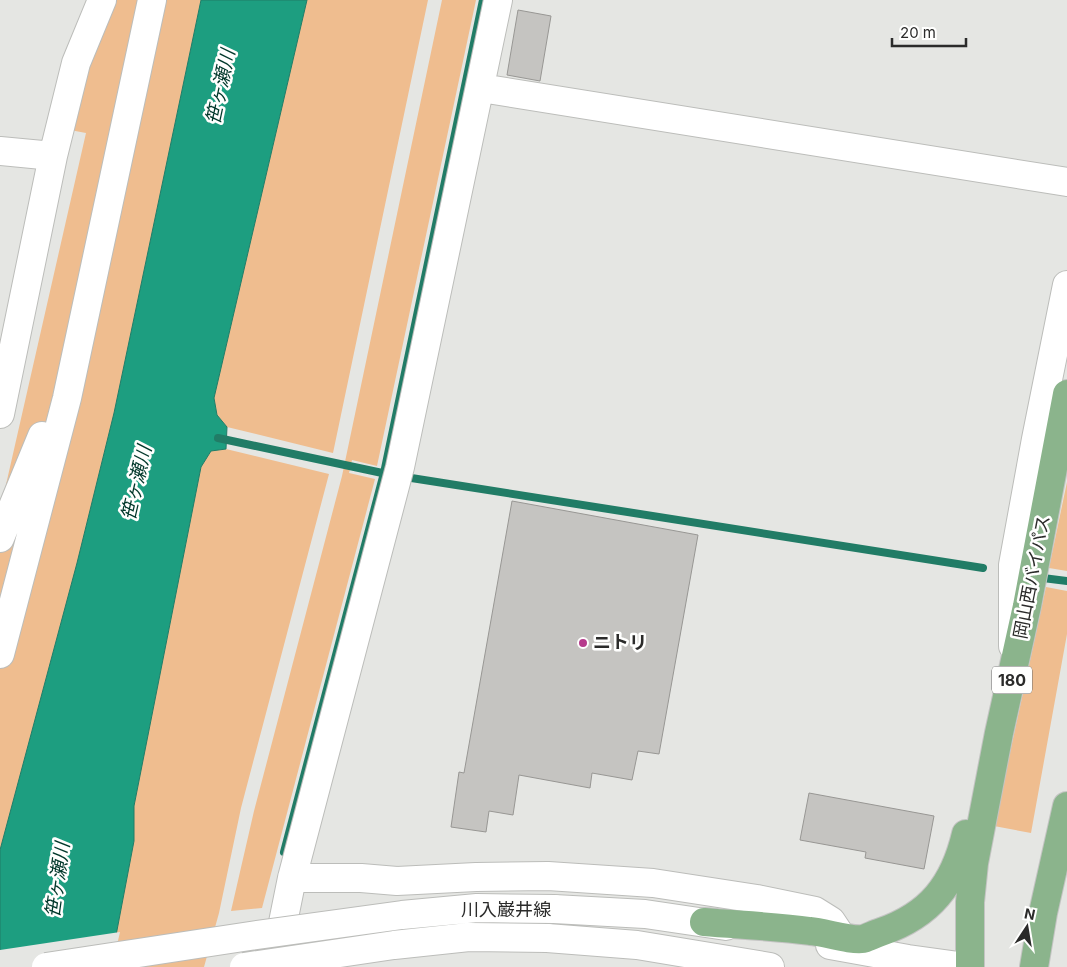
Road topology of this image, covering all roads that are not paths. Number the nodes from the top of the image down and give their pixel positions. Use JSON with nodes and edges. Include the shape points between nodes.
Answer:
{"nodes":[{"id":1,"x":152,"y":0,"type":"edge"},
{"id":2,"x":498,"y":0,"type":"edge"},
{"id":3,"x":92,"y":7,"type":"edge"},
{"id":4,"x":481,"y":88,"type":"junction"},
{"id":5,"x":0,"y":151,"type":"edge"},
{"id":6,"x":53,"y":156,"type":"junction"},
{"id":7,"x":1067,"y":182,"type":"edge"},
{"id":8,"x":1067,"y":285,"type":"edge"},
{"id":9,"x":1067,"y":394,"type":"edge"},
{"id":10,"x":67,"y":398,"type":"junction"},
{"id":11,"x":1,"y":408,"type":"edge"},
{"id":12,"x":0,"y":538,"type":"edge"},
{"id":13,"x":0,"y":654,"type":"edge"},
{"id":14,"x":1013,"y":675,"type":"junction"},
{"id":15,"x":1000,"y":733,"type":"junction"},
{"id":16,"x":1067,"y":806,"type":"edge"},
{"id":17,"x":292,"y":878,"type":"junction"},
{"id":18,"x":704,"y":922,"type":"junction"},
{"id":19,"x":851,"y":938,"type":"junction"},
{"id":20,"x":46,"y":967,"type":"edge"},
{"id":21,"x":244,"y":967,"type":"edge"},
{"id":22,"x":274,"y":967,"type":"edge"},
{"id":23,"x":770,"y":967,"type":"edge"},
{"id":24,"x":968,"y":967,"type":"edge"},
{"id":25,"x":1034,"y":967,"type":"edge"}],
"edges":[{"from":1,"to":10,"type":"street"},
{"from":2,"to":4,"type":"street"},
{"from":3,"to":6,"type":"street"},
{"from":4,"to":7,"type":"street"},
{"from":4,"to":17,"type":"street","via":[[400,467]]},
{"from":5,"to":6,"type":"street"},
{"from":6,"to":11,"type":"street"},
{"from":8,"to":14,"type":"street","via":[[1013,565]]},
{"from":9,"to":14,"type":"highway","name":"岡山西バイパス","number":"180"},
{"from":10,"to":12,"type":"street","via":[[51,416]]},
{"from":10,"to":13,"type":"street"},
{"from":14,"to":15,"type":"highway","name":"岡山西バイパス","number":"180"},
{"from":15,"to":19,"type":"highway","via":[[978,779],[961,855],[943,888],[932,903],[915,917],[894,928]]},
{"from":15,"to":24,"type":"highway","name":"岡山西バイパス","number":"180","via":[[974,862]]},
{"from":16,"to":25,"type":"highway"},
{"from":17,"to":19,"type":"street","via":[[397,881],[548,876],[653,884],[814,911]]},
{"from":17,"to":22,"type":"street"},
{"from":18,"to":19,"type":"highway","via":[[810,931]]},
{"from":18,"to":20,"type":"street","name":"川入巌井線","bridge":true,"via":[[646,914],[477,908],[402,915]]},
{"from":18,"to":24,"type":"street","name":"川入巌井線"},
{"from":19,"to":24,"type":"street","via":[[936,952]]},
{"from":21,"to":23,"type":"street","name":"川入巌井線","bridge":true,"via":[[460,938],[548,938],[636,945]]}]}
